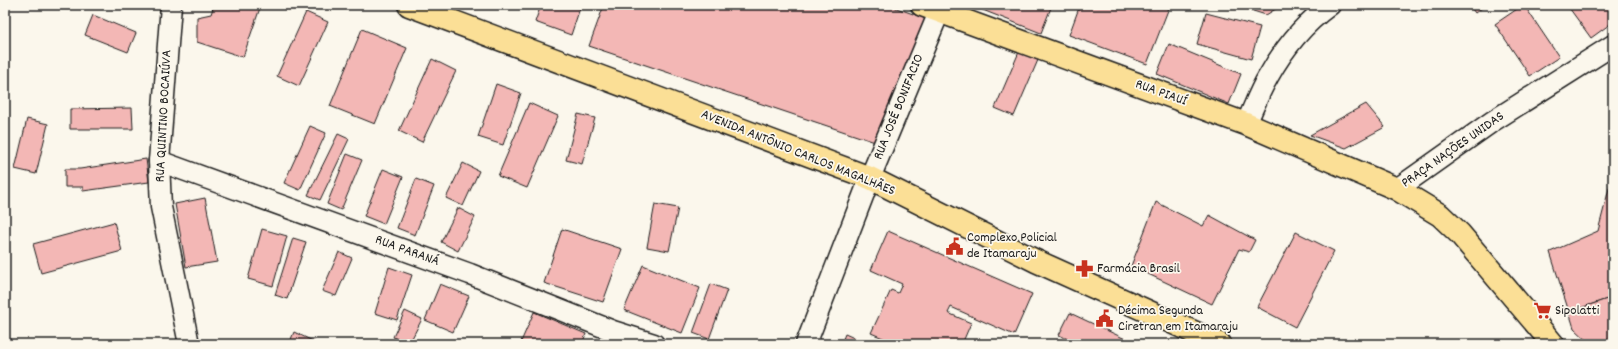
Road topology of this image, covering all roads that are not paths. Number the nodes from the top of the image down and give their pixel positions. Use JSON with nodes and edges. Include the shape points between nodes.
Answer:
{"nodes":[{"id":1,"x":171,"y":5,"type":"edge"},
{"id":2,"x":409,"y":5,"type":"edge"},
{"id":3,"x":1330,"y":5,"type":"edge"},
{"id":4,"x":934,"y":7,"type":"edge"},
{"id":5,"x":1613,"y":45,"type":"edge"},
{"id":6,"x":1246,"y":124,"type":"junction"},
{"id":7,"x":159,"y":161,"type":"junction"},
{"id":8,"x":870,"y":178,"type":"junction"},
{"id":9,"x":1397,"y":188,"type":"junction"},
{"id":10,"x":1209,"y":342,"type":"edge"},
{"id":11,"x":189,"y":344,"type":"edge"},
{"id":12,"x":654,"y":344,"type":"edge"},
{"id":13,"x":806,"y":344,"type":"edge"},
{"id":14,"x":1553,"y":344,"type":"edge"}],
"edges":[{"from":1,"to":7,"type":"street","name":"RUA QUINTINO BOCAIÚVA"},
{"from":2,"to":8,"type":"main road","name":"AVENIDA ANTÔNIO CARLOS MAGALHÃES"},
{"from":3,"to":6,"type":"street","via":[[1288,45],[1268,77]]},
{"from":4,"to":6,"type":"main road","name":"RUA PIAUÍ"},
{"from":4,"to":8,"type":"street","name":"RUA JOSÉ BONIFACIO"},
{"from":5,"to":9,"type":"street","name":"PRAÇA NAÇÕES UNIDAS","via":[[1493,121]]},
{"from":6,"to":9,"type":"main road","name":"RUA PIAUÍ"},
{"from":7,"to":11,"type":"street","name":"RUA QUINTINO BOCAIÚVA","via":[[161,208]]},
{"from":7,"to":12,"type":"street","name":"RUA PARANÁ","via":[[470,274],[613,331]]},
{"from":8,"to":10,"type":"main road","name":"AVENIDA ANTÔNIO CARLOS MAGALHÃES","via":[[1036,261]]},
{"from":8,"to":13,"type":"street","name":"RUA JOSÉ BONIFACIO"},
{"from":9,"to":14,"type":"main road","name":"PRAÇA NAÇÕES UNIDAS","via":[[1440,216],[1460,234]]}]}
